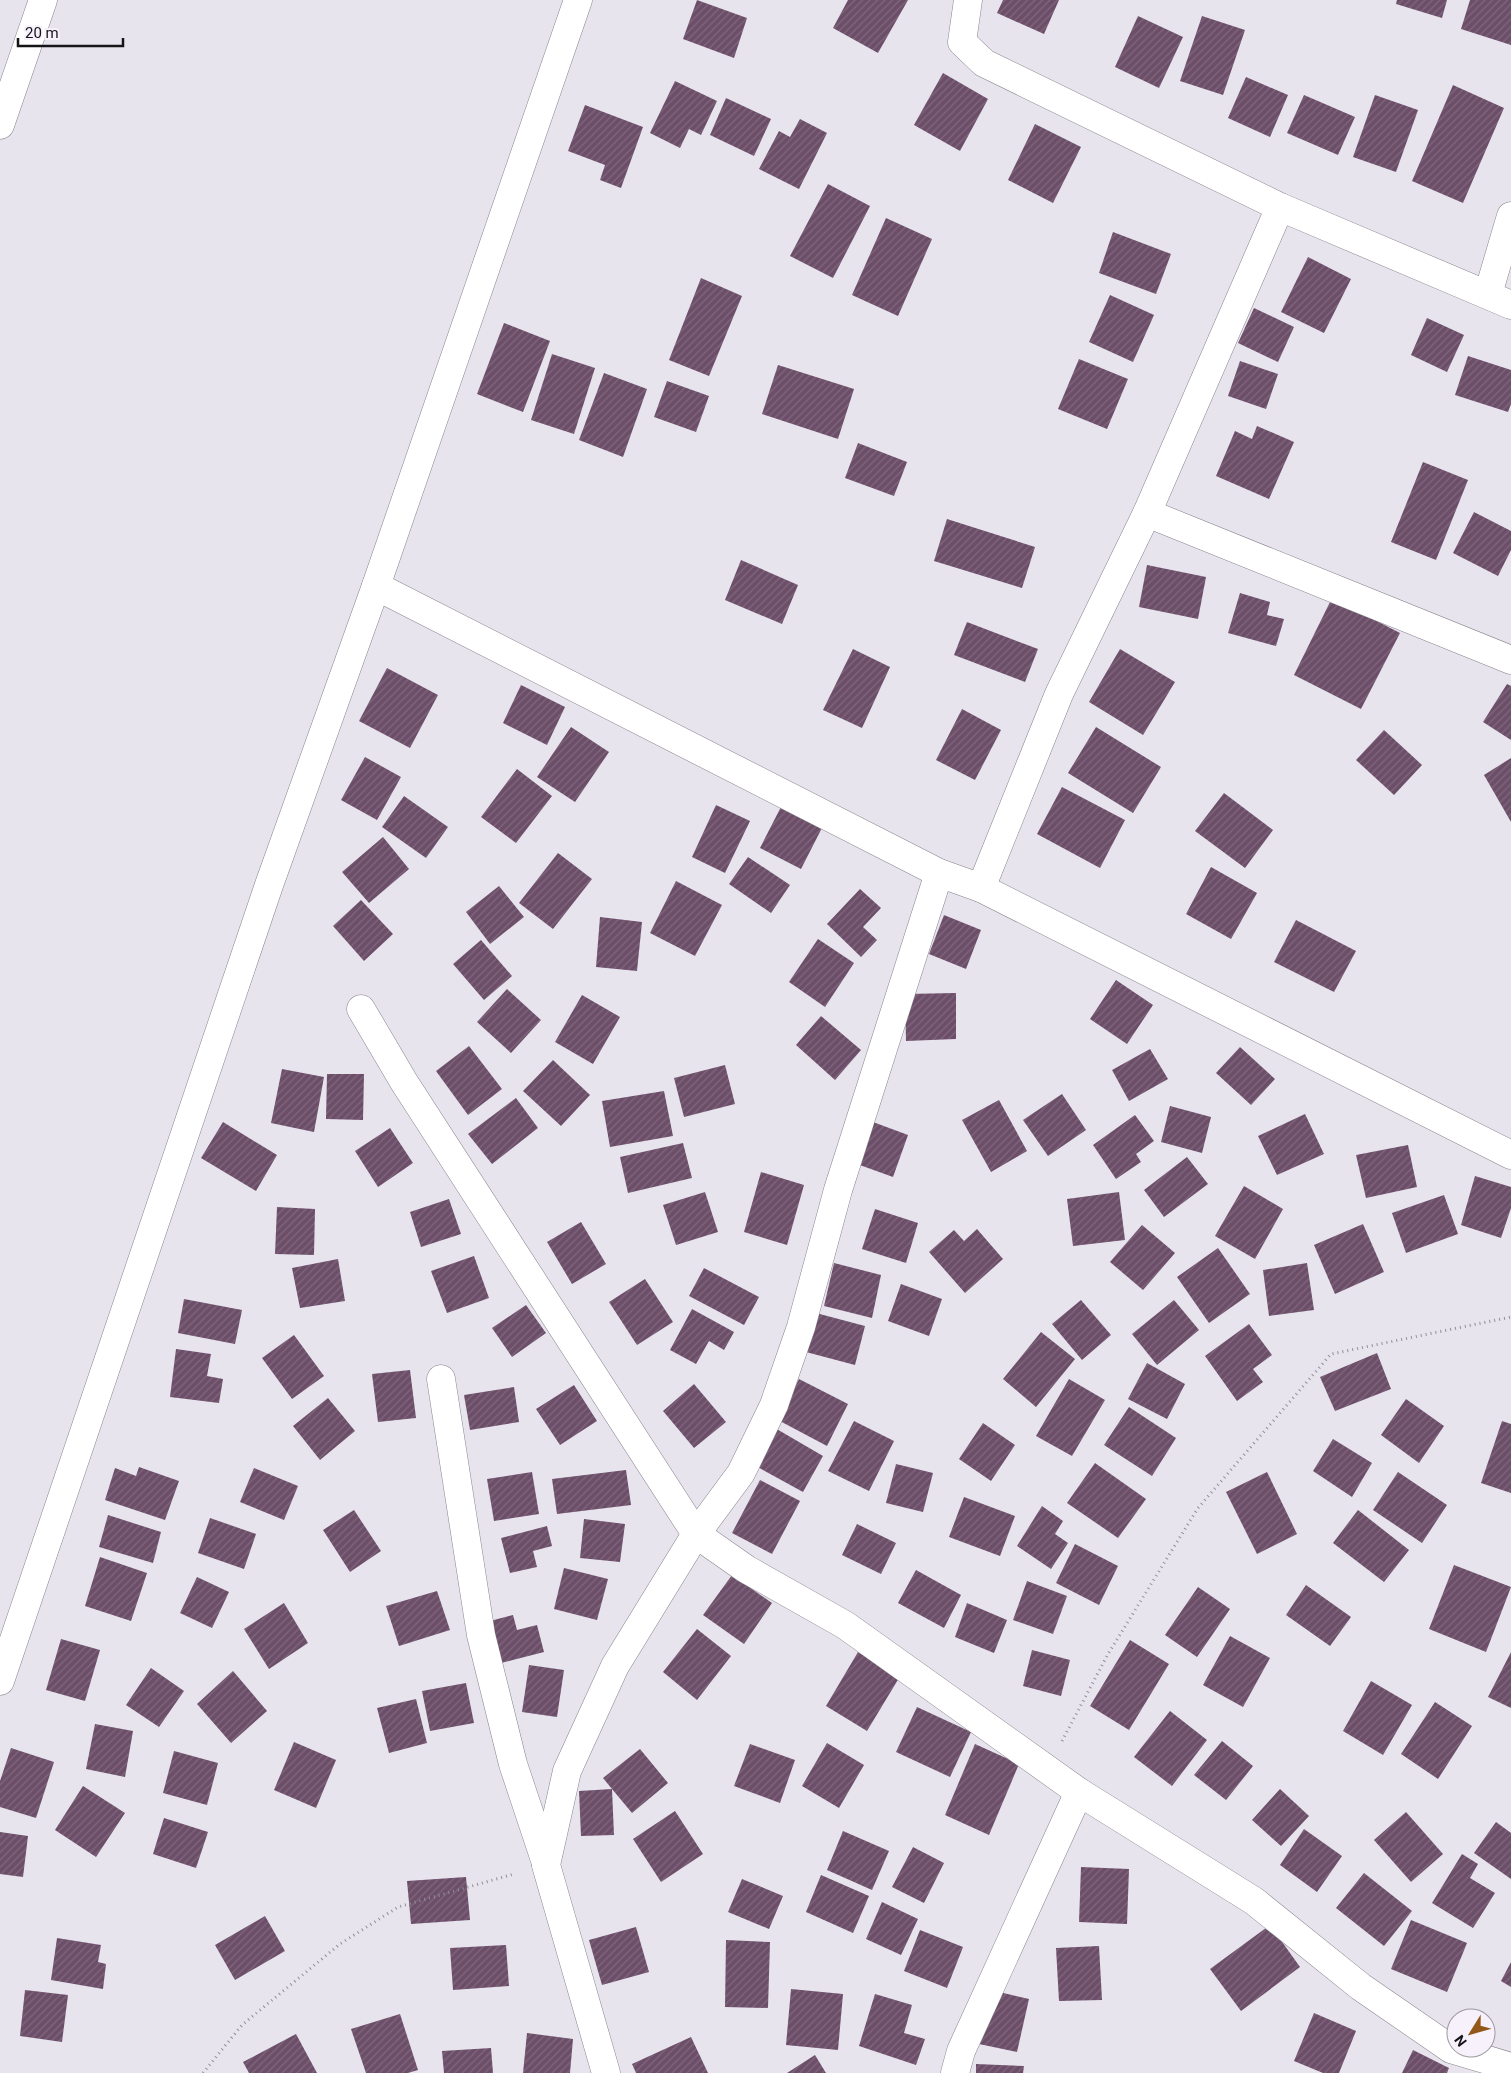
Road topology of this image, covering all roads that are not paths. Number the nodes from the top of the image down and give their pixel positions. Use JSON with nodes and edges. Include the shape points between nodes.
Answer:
{"nodes":[{"id":1,"x":43,"y":0,"type":"edge"},
{"id":2,"x":578,"y":0,"type":"edge"},
{"id":3,"x":968,"y":0,"type":"edge"},
{"id":4,"x":0,"y":125,"type":"edge"},
{"id":5,"x":1280,"y":206,"type":"junction"},
{"id":6,"x":1511,"y":216,"type":"edge"},
{"id":7,"x":1499,"y":299,"type":"edge"},
{"id":8,"x":1147,"y":513,"type":"junction"},
{"id":9,"x":376,"y":586,"type":"junction"},
{"id":10,"x":1511,"y":660,"type":"edge"},
{"id":11,"x":939,"y":873,"type":"junction"},
{"id":12,"x":981,"y":888,"type":"junction"},
{"id":13,"x":361,"y":1009,"type":"dead end"},
{"id":14,"x":1511,"y":1155,"type":"edge"},
{"id":15,"x":441,"y":1378,"type":"dead end"},
{"id":16,"x":696,"y":1534,"type":"junction"},
{"id":17,"x":0,"y":1681,"type":"edge"},
{"id":18,"x":1079,"y":1792,"type":"junction"},
{"id":19,"x":546,"y":1864,"type":"junction"},
{"id":20,"x":1511,"y":2067,"type":"edge"},
{"id":21,"x":606,"y":2073,"type":"edge"},
{"id":22,"x":955,"y":2073,"type":"edge"}],
"edges":[{"from":1,"to":4,"type":"street"},
{"from":2,"to":9,"type":"street"},
{"from":3,"to":5,"type":"street","via":[[962,42],[984,63]]},
{"from":5,"to":7,"type":"street"},
{"from":5,"to":8,"type":"street"},
{"from":6,"to":7,"type":"street"},
{"from":8,"to":10,"type":"street"},
{"from":8,"to":12,"type":"street","via":[[1059,694]]},
{"from":9,"to":11,"type":"street"},
{"from":9,"to":17,"type":"street","via":[[269,885]]},
{"from":11,"to":12,"type":"street"},
{"from":11,"to":16,"type":"street","via":[[838,1190],[801,1327],[774,1405],[741,1473]]},
{"from":12,"to":14,"type":"street"},
{"from":13,"to":16,"type":"street","via":[[404,1082]]},
{"from":15,"to":19,"type":"street","via":[[481,1635],[513,1764]]},
{"from":16,"to":18,"type":"street","via":[[746,1569],[845,1625]]},
{"from":16,"to":19,"type":"street","via":[[616,1666],[567,1771]]},
{"from":18,"to":20,"type":"street","via":[[1254,1901],[1361,1987],[1451,2048]]},
{"from":18,"to":22,"type":"street","via":[[965,2042]]},
{"from":19,"to":21,"type":"street"}]}
